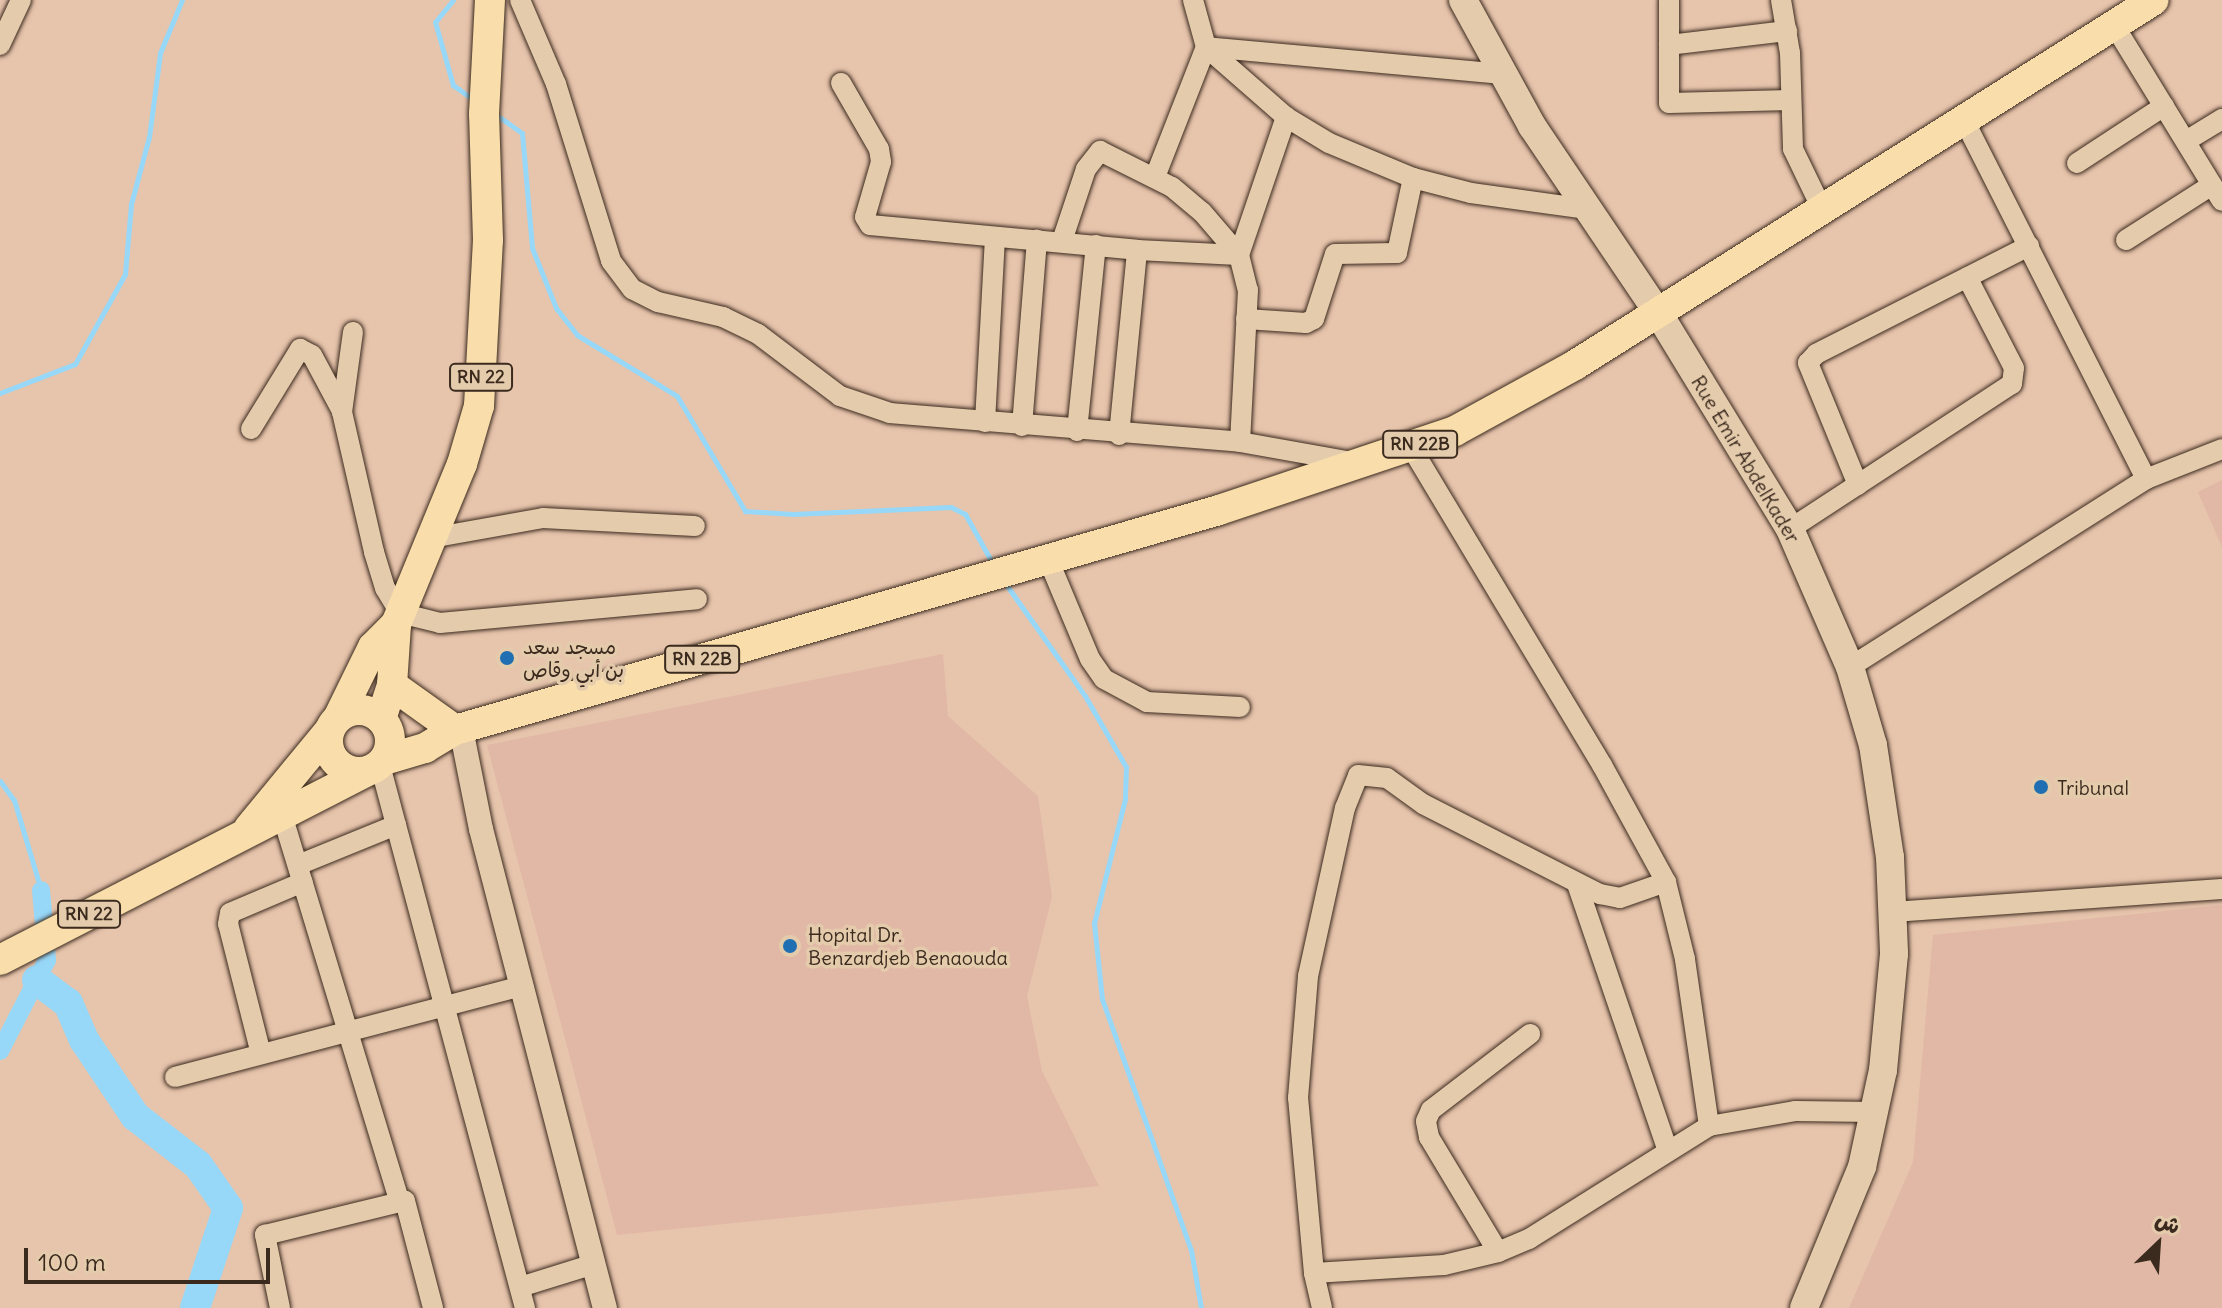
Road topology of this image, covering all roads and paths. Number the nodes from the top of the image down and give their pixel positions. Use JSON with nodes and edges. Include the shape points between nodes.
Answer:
{"nodes":[{"id":1,"x":21,"y":0,"type":"edge"},
{"id":2,"x":490,"y":0,"type":"edge"},
{"id":3,"x":520,"y":0,"type":"edge"},
{"id":4,"x":1193,"y":0,"type":"edge"},
{"id":5,"x":1463,"y":0,"type":"edge"},
{"id":6,"x":1669,"y":0,"type":"edge"},
{"id":7,"x":1781,"y":0,"type":"edge"},
{"id":8,"x":2154,"y":0,"type":"edge"},
{"id":9,"x":2114,"y":25,"type":"junction"},
{"id":10,"x":1787,"y":31,"type":"junction"},
{"id":11,"x":0,"y":45,"type":"edge"},
{"id":12,"x":1669,"y":45,"type":"junction"},
{"id":13,"x":1206,"y":47,"type":"junction"},
{"id":14,"x":1504,"y":74,"type":"junction"},
{"id":15,"x":841,"y":83,"type":"dead end"},
{"id":16,"x":1791,"y":100,"type":"junction"},
{"id":17,"x":2164,"y":106,"type":"junction"},
{"id":18,"x":1286,"y":117,"type":"junction"},
{"id":19,"x":1963,"y":118,"type":"junction"},
{"id":20,"x":2222,"y":119,"type":"edge"},
{"id":21,"x":2186,"y":141,"type":"junction"},
{"id":22,"x":2077,"y":163,"type":"dead end"},
{"id":23,"x":1155,"y":177,"type":"junction"},
{"id":24,"x":1413,"y":178,"type":"junction"},
{"id":25,"x":2217,"y":193,"type":"edge"},
{"id":26,"x":1821,"y":207,"type":"junction"},
{"id":27,"x":1586,"y":209,"type":"junction"},
{"id":28,"x":995,"y":237,"type":"junction"},
{"id":29,"x":1037,"y":240,"type":"junction"},
{"id":30,"x":2126,"y":240,"type":"dead end"},
{"id":31,"x":1062,"y":241,"type":"junction"},
{"id":32,"x":1096,"y":245,"type":"junction"},
{"id":33,"x":2029,"y":246,"type":"junction"},
{"id":34,"x":1137,"y":250,"type":"junction"},
{"id":35,"x":1239,"y":255,"type":"junction"},
{"id":36,"x":1967,"y":277,"type":"junction"},
{"id":37,"x":1657,"y":311,"type":"junction"},
{"id":38,"x":1246,"y":319,"type":"junction"},
{"id":39,"x":353,"y":332,"type":"dead end"},
{"id":40,"x":342,"y":412,"type":"junction"},
{"id":41,"x":985,"y":422,"type":"junction"},
{"id":42,"x":1022,"y":426,"type":"junction"},
{"id":43,"x":251,"y":429,"type":"dead end"},
{"id":44,"x":1077,"y":431,"type":"junction"},
{"id":45,"x":1119,"y":435,"type":"junction"},
{"id":46,"x":1240,"y":442,"type":"junction"},
{"id":47,"x":1411,"y":447,"type":"junction"},
{"id":48,"x":2222,"y":449,"type":"edge"},
{"id":49,"x":1362,"y":464,"type":"junction"},
{"id":50,"x":2146,"y":479,"type":"junction"},
{"id":51,"x":1858,"y":485,"type":"junction"},
{"id":52,"x":695,"y":526,"type":"dead end"},
{"id":53,"x":1790,"y":529,"type":"junction"},
{"id":54,"x":431,"y":538,"type":"junction"},
{"id":55,"x":1037,"y":562,"type":"junction"},
{"id":56,"x":697,"y":599,"type":"dead end"},
{"id":57,"x":398,"y":618,"type":"junction"},
{"id":58,"x":1850,"y":667,"type":"junction"},
{"id":59,"x":392,"y":685,"type":"junction"},
{"id":60,"x":1240,"y":707,"type":"dead end"},
{"id":61,"x":382,"y":720,"type":"junction"},
{"id":62,"x":334,"y":724,"type":"junction"},
{"id":63,"x":458,"y":729,"type":"junction"},
{"id":64,"x":377,"y":766,"type":"junction"},
{"id":65,"x":283,"y":818,"type":"junction"},
{"id":66,"x":396,"y":825,"type":"junction"},
{"id":67,"x":242,"y":835,"type":"junction"},
{"id":68,"x":301,"y":874,"type":"junction"},
{"id":69,"x":1666,"y":882,"type":"junction"},
{"id":70,"x":1577,"y":884,"type":"junction"},
{"id":71,"x":2222,"y":889,"type":"edge"},
{"id":72,"x":1892,"y":912,"type":"junction"},
{"id":73,"x":6,"y":957,"type":"edge"},
{"id":74,"x":523,"y":986,"type":"junction"},
{"id":75,"x":442,"y":1006,"type":"junction"},
{"id":76,"x":350,"y":1032,"type":"junction"},
{"id":77,"x":1530,"y":1034,"type":"dead end"},
{"id":78,"x":261,"y":1054,"type":"junction"},
{"id":79,"x":175,"y":1077,"type":"dead end"},
{"id":80,"x":1875,"y":1112,"type":"junction"},
{"id":81,"x":1709,"y":1126,"type":"junction"},
{"id":82,"x":1667,"y":1148,"type":"junction"},
{"id":83,"x":400,"y":1202,"type":"junction"},
{"id":84,"x":1498,"y":1252,"type":"junction"},
{"id":85,"x":594,"y":1264,"type":"junction"},
{"id":86,"x":1314,"y":1273,"type":"junction"},
{"id":87,"x":520,"y":1287,"type":"junction"},
{"id":88,"x":280,"y":1308,"type":"edge"},
{"id":89,"x":433,"y":1308,"type":"edge"},
{"id":90,"x":525,"y":1308,"type":"edge"},
{"id":91,"x":605,"y":1308,"type":"edge"},
{"id":92,"x":1322,"y":1308,"type":"edge"},
{"id":93,"x":1804,"y":1308,"type":"edge"}],
"edges":[{"from":1,"to":11,"type":"street"},
{"from":2,"to":54,"type":"main road","number":"RN 22","via":[[484,114],[488,240],[479,406]]},
{"from":3,"to":41,"type":"street","via":[[556,84],[611,261],[632,289],[658,302],[723,317],[758,334],[859,405]]},
{"from":4,"to":13,"type":"street"},
{"from":5,"to":14,"type":"main road","name":"Rue Emir AbdelKader"},
{"from":6,"to":12,"type":"street"},
{"from":7,"to":10,"type":"street"},
{"from":8,"to":9,"type":"main road","number":"RN 22B"},
{"from":9,"to":17,"type":"street"},
{"from":9,"to":19,"type":"main road","number":"RN 22B"},
{"from":10,"to":12,"type":"street","via":[[1753,31]]},
{"from":10,"to":16,"type":"street"},
{"from":12,"to":16,"type":"street","via":[[1665,84],[1669,103],[1675,106]]},
{"from":13,"to":14,"type":"street"},
{"from":13,"to":18,"type":"street"},
{"from":13,"to":23,"type":"street"},
{"from":14,"to":27,"type":"main road","name":"Rue Emir AbdelKader"},
{"from":15,"to":28,"type":"street","via":[[879,149],[881,162],[865,217],[870,225]]},
{"from":16,"to":26,"type":"street","via":[[1793,149]]},
{"from":17,"to":21,"type":"street"},
{"from":17,"to":22,"type":"street"},
{"from":18,"to":24,"type":"street","via":[[1329,143]]},
{"from":18,"to":35,"type":"street"},
{"from":19,"to":26,"type":"main road","number":"RN 22B"},
{"from":19,"to":33,"type":"street"},
{"from":20,"to":21,"type":"street"},
{"from":21,"to":25,"type":"street"},
{"from":23,"to":31,"type":"street","via":[[1100,151],[1092,156]]},
{"from":23,"to":35,"type":"street","via":[[1202,212]]},
{"from":24,"to":27,"type":"street","via":[[1471,193]]},
{"from":24,"to":38,"type":"street","via":[[1397,253],[1335,254],[1314,319],[1306,323]]},
{"from":25,"to":30,"type":"street"},
{"from":26,"to":37,"type":"main road","number":"RN 22B"},
{"from":27,"to":37,"type":"main road","name":"Rue Emir AbdelKader"},
{"from":28,"to":29,"type":"street"},
{"from":28,"to":41,"type":"street"},
{"from":29,"to":31,"type":"street"},
{"from":29,"to":42,"type":"street"},
{"from":31,"to":32,"type":"street"},
{"from":32,"to":34,"type":"street"},
{"from":32,"to":44,"type":"street"},
{"from":33,"to":36,"type":"street"},
{"from":33,"to":50,"type":"street"},
{"from":34,"to":35,"type":"street"},
{"from":34,"to":45,"type":"street"},
{"from":35,"to":38,"type":"street","via":[[1248,290]]},
{"from":36,"to":51,"type":"street","via":[[2014,368],[2012,384]]},
{"from":36,"to":51,"type":"street","via":[[1816,354],[1808,363]]},
{"from":37,"to":47,"type":"main road","number":"RN 22B","via":[[1492,415]]},
{"from":37,"to":53,"type":"main road","name":"Rue Emir AbdelKader"},
{"from":38,"to":46,"type":"street"},
{"from":39,"to":40,"type":"street"},
{"from":40,"to":43,"type":"street","via":[[312,355],[300,349]]},
{"from":40,"to":57,"type":"street","via":[[381,576]]},
{"from":41,"to":42,"type":"street"},
{"from":42,"to":44,"type":"street"},
{"from":44,"to":45,"type":"street"},
{"from":45,"to":46,"type":"street"},
{"from":46,"to":49,"type":"street"},
{"from":47,"to":49,"type":"main road","number":"RN 22B"},
{"from":47,"to":69,"type":"street"},
{"from":48,"to":50,"type":"street"},
{"from":49,"to":55,"type":"main road","number":"RN 22B"},
{"from":50,"to":58,"type":"street"},
{"from":51,"to":53,"type":"street"},
{"from":52,"to":54,"type":"street","via":[[543,518]]},
{"from":53,"to":58,"type":"main road","name":"Rue Emir AbdelKader"},
{"from":54,"to":57,"type":"main road","number":"RN 22"},
{"from":55,"to":60,"type":"street","via":[[1104,679],[1147,702]]},
{"from":55,"to":63,"type":"main road","number":"RN 22B"},
{"from":56,"to":57,"type":"street","via":[[440,623]]},
{"from":57,"to":59,"type":"main road","number":"RN 22"},
{"from":57,"to":62,"type":"main road","number":"RN 22","via":[[373,647]]},
{"from":58,"to":72,"type":"main road","name":"Rue Emir AbdelKader","via":[[1873,745],[1890,857]]},
{"from":59,"to":61,"type":"main road","number":"RN 22"},
{"from":59,"to":63,"type":"main road"},
{"from":61,"to":62,"type":"main road","via":[[365,710]]},
{"from":61,"to":63,"type":"main road","via":[[425,718]]},
{"from":61,"to":64,"type":"main road","via":[[390,740]]},
{"from":62,"to":64,"type":"main road","via":[[332,758],[347,771]]},
{"from":62,"to":67,"type":"main road","number":"RN 22"},
{"from":63,"to":64,"type":"main road","number":"RN 22B"},
{"from":63,"to":74,"type":"street"},
{"from":64,"to":65,"type":"main road","number":"RN 22"},
{"from":64,"to":66,"type":"street"},
{"from":65,"to":67,"type":"main road","number":"RN 22"},
{"from":65,"to":68,"type":"street"},
{"from":66,"to":68,"type":"street"},
{"from":66,"to":75,"type":"street"},
{"from":67,"to":73,"type":"main road","number":"RN 22"},
{"from":68,"to":76,"type":"street"},
{"from":68,"to":78,"type":"street","via":[[230,913],[228,924]]},
{"from":69,"to":70,"type":"street","via":[[1620,898]]},
{"from":69,"to":81,"type":"street","via":[[1685,959]]},
{"from":70,"to":82,"type":"street"},
{"from":70,"to":86,"type":"street","via":[[1423,804],[1387,778],[1358,775],[1350,786],[1308,976],[1298,1098]]},
{"from":71,"to":72,"type":"street"},
{"from":72,"to":80,"type":"main road","name":"Rue Emir AbdelKader","via":[[1894,954]]},
{"from":74,"to":75,"type":"street"},
{"from":74,"to":85,"type":"street"},
{"from":75,"to":76,"type":"street"},
{"from":75,"to":87,"type":"street"},
{"from":76,"to":78,"type":"street"},
{"from":76,"to":83,"type":"street"},
{"from":77,"to":84,"type":"street","via":[[1431,1110],[1426,1121],[1429,1137]]},
{"from":78,"to":79,"type":"street"},
{"from":80,"to":81,"type":"street","via":[[1795,1111]]},
{"from":80,"to":93,"type":"main road","name":"Rue Emir AbdelKader","via":[[1862,1167]]},
{"from":81,"to":82,"type":"street"},
{"from":82,"to":84,"type":"street","via":[[1529,1239]]},
{"from":83,"to":88,"type":"street","via":[[265,1235]]},
{"from":83,"to":89,"type":"street","via":[[410,1204]]},
{"from":84,"to":86,"type":"street","via":[[1444,1265]]},
{"from":85,"to":87,"type":"street"},
{"from":85,"to":91,"type":"street"},
{"from":86,"to":92,"type":"street"},
{"from":87,"to":90,"type":"street"}]}
